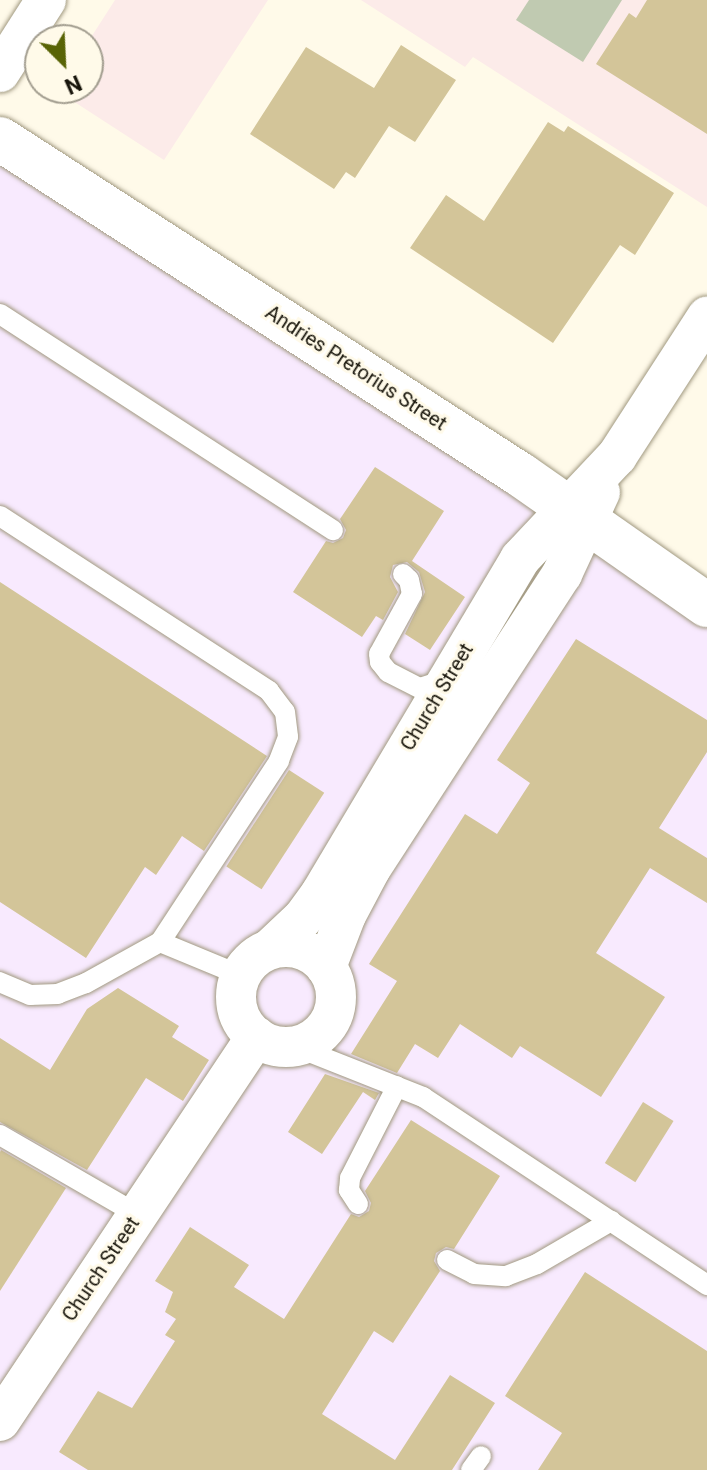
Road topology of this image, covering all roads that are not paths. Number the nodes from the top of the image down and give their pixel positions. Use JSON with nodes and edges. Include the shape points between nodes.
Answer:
{"nodes":[{"id":1,"x":46,"y":0,"type":"edge"},
{"id":2,"x":0,"y":72,"type":"edge"},
{"id":3,"x":0,"y":139,"type":"edge"},
{"id":4,"x":0,"y":314,"type":"edge"},
{"id":5,"x":707,"y":317,"type":"edge"},
{"id":6,"x":578,"y":515,"type":"junction"},
{"id":7,"x":0,"y":516,"type":"edge"},
{"id":8,"x":333,"y":530,"type":"dead end"},
{"id":9,"x":403,"y":574,"type":"dead end"},
{"id":10,"x":707,"y":605,"type":"edge"},
{"id":11,"x":450,"y":676,"type":"junction"},
{"id":12,"x":160,"y":942,"type":"junction"},
{"id":13,"x":271,"y":948,"type":"junction"},
{"id":14,"x":326,"y":967,"type":"junction"},
{"id":15,"x":240,"y":975,"type":"junction"},
{"id":16,"x":0,"y":982,"type":"edge"},
{"id":17,"x":256,"y":1037,"type":"junction"},
{"id":18,"x":294,"y":1046,"type":"junction"},
{"id":19,"x":397,"y":1086,"type":"junction"},
{"id":20,"x":0,"y":1135,"type":"edge"},
{"id":21,"x":358,"y":1204,"type":"dead end"},
{"id":22,"x":137,"y":1214,"type":"junction"},
{"id":23,"x":611,"y":1221,"type":"junction"},
{"id":24,"x":447,"y":1260,"type":"dead end"},
{"id":25,"x":707,"y":1285,"type":"edge"},
{"id":26,"x":0,"y":1421,"type":"edge"}],
"edges":[{"from":1,"to":2,"type":"street"},
{"from":3,"to":6,"type":"street","name":"Andries Pretorius Street"},
{"from":4,"to":8,"type":"lane"},
{"from":5,"to":6,"type":"street","name":"Church Street"},
{"from":6,"to":10,"type":"street","name":"Andries Pretorius Street"},
{"from":6,"to":11,"type":"street","name":"Church Street","via":[[520,559]]},
{"from":6,"to":14,"type":"street","name":"Church Street","via":[[562,574],[371,868]]},
{"from":7,"to":12,"type":"lane","via":[[269,691],[285,712],[288,737],[279,761]]},
{"from":9,"to":11,"type":"lane","via":[[412,594],[379,654],[380,662],[388,672],[420,688]]},
{"from":11,"to":13,"type":"street","name":"Church Street","via":[[321,893]]},
{"from":12,"to":15,"type":"lane"},
{"from":12,"to":16,"type":"lane","via":[[58,994],[30,995]]},
{"from":13,"to":14,"type":"street","via":[[302,949]]},
{"from":13,"to":15,"type":"street","name":"Church Street","via":[[253,958]]},
{"from":14,"to":18,"type":"street","via":[[335,985],[332,1015],[321,1032]]},
{"from":15,"to":17,"type":"street","via":[[235,1004],[242,1023]]},
{"from":17,"to":18,"type":"street","via":[[274,1046]]},
{"from":17,"to":22,"type":"street","name":"Church Street"},
{"from":18,"to":19,"type":"lane"},
{"from":19,"to":21,"type":"lane","via":[[350,1178],[349,1190]]},
{"from":19,"to":23,"type":"lane","via":[[423,1097]]},
{"from":20,"to":22,"type":"lane"},
{"from":22,"to":26,"type":"street","name":"Church Street"},
{"from":23,"to":24,"type":"lane","via":[[506,1276],[474,1274]]},
{"from":23,"to":25,"type":"lane"}]}
